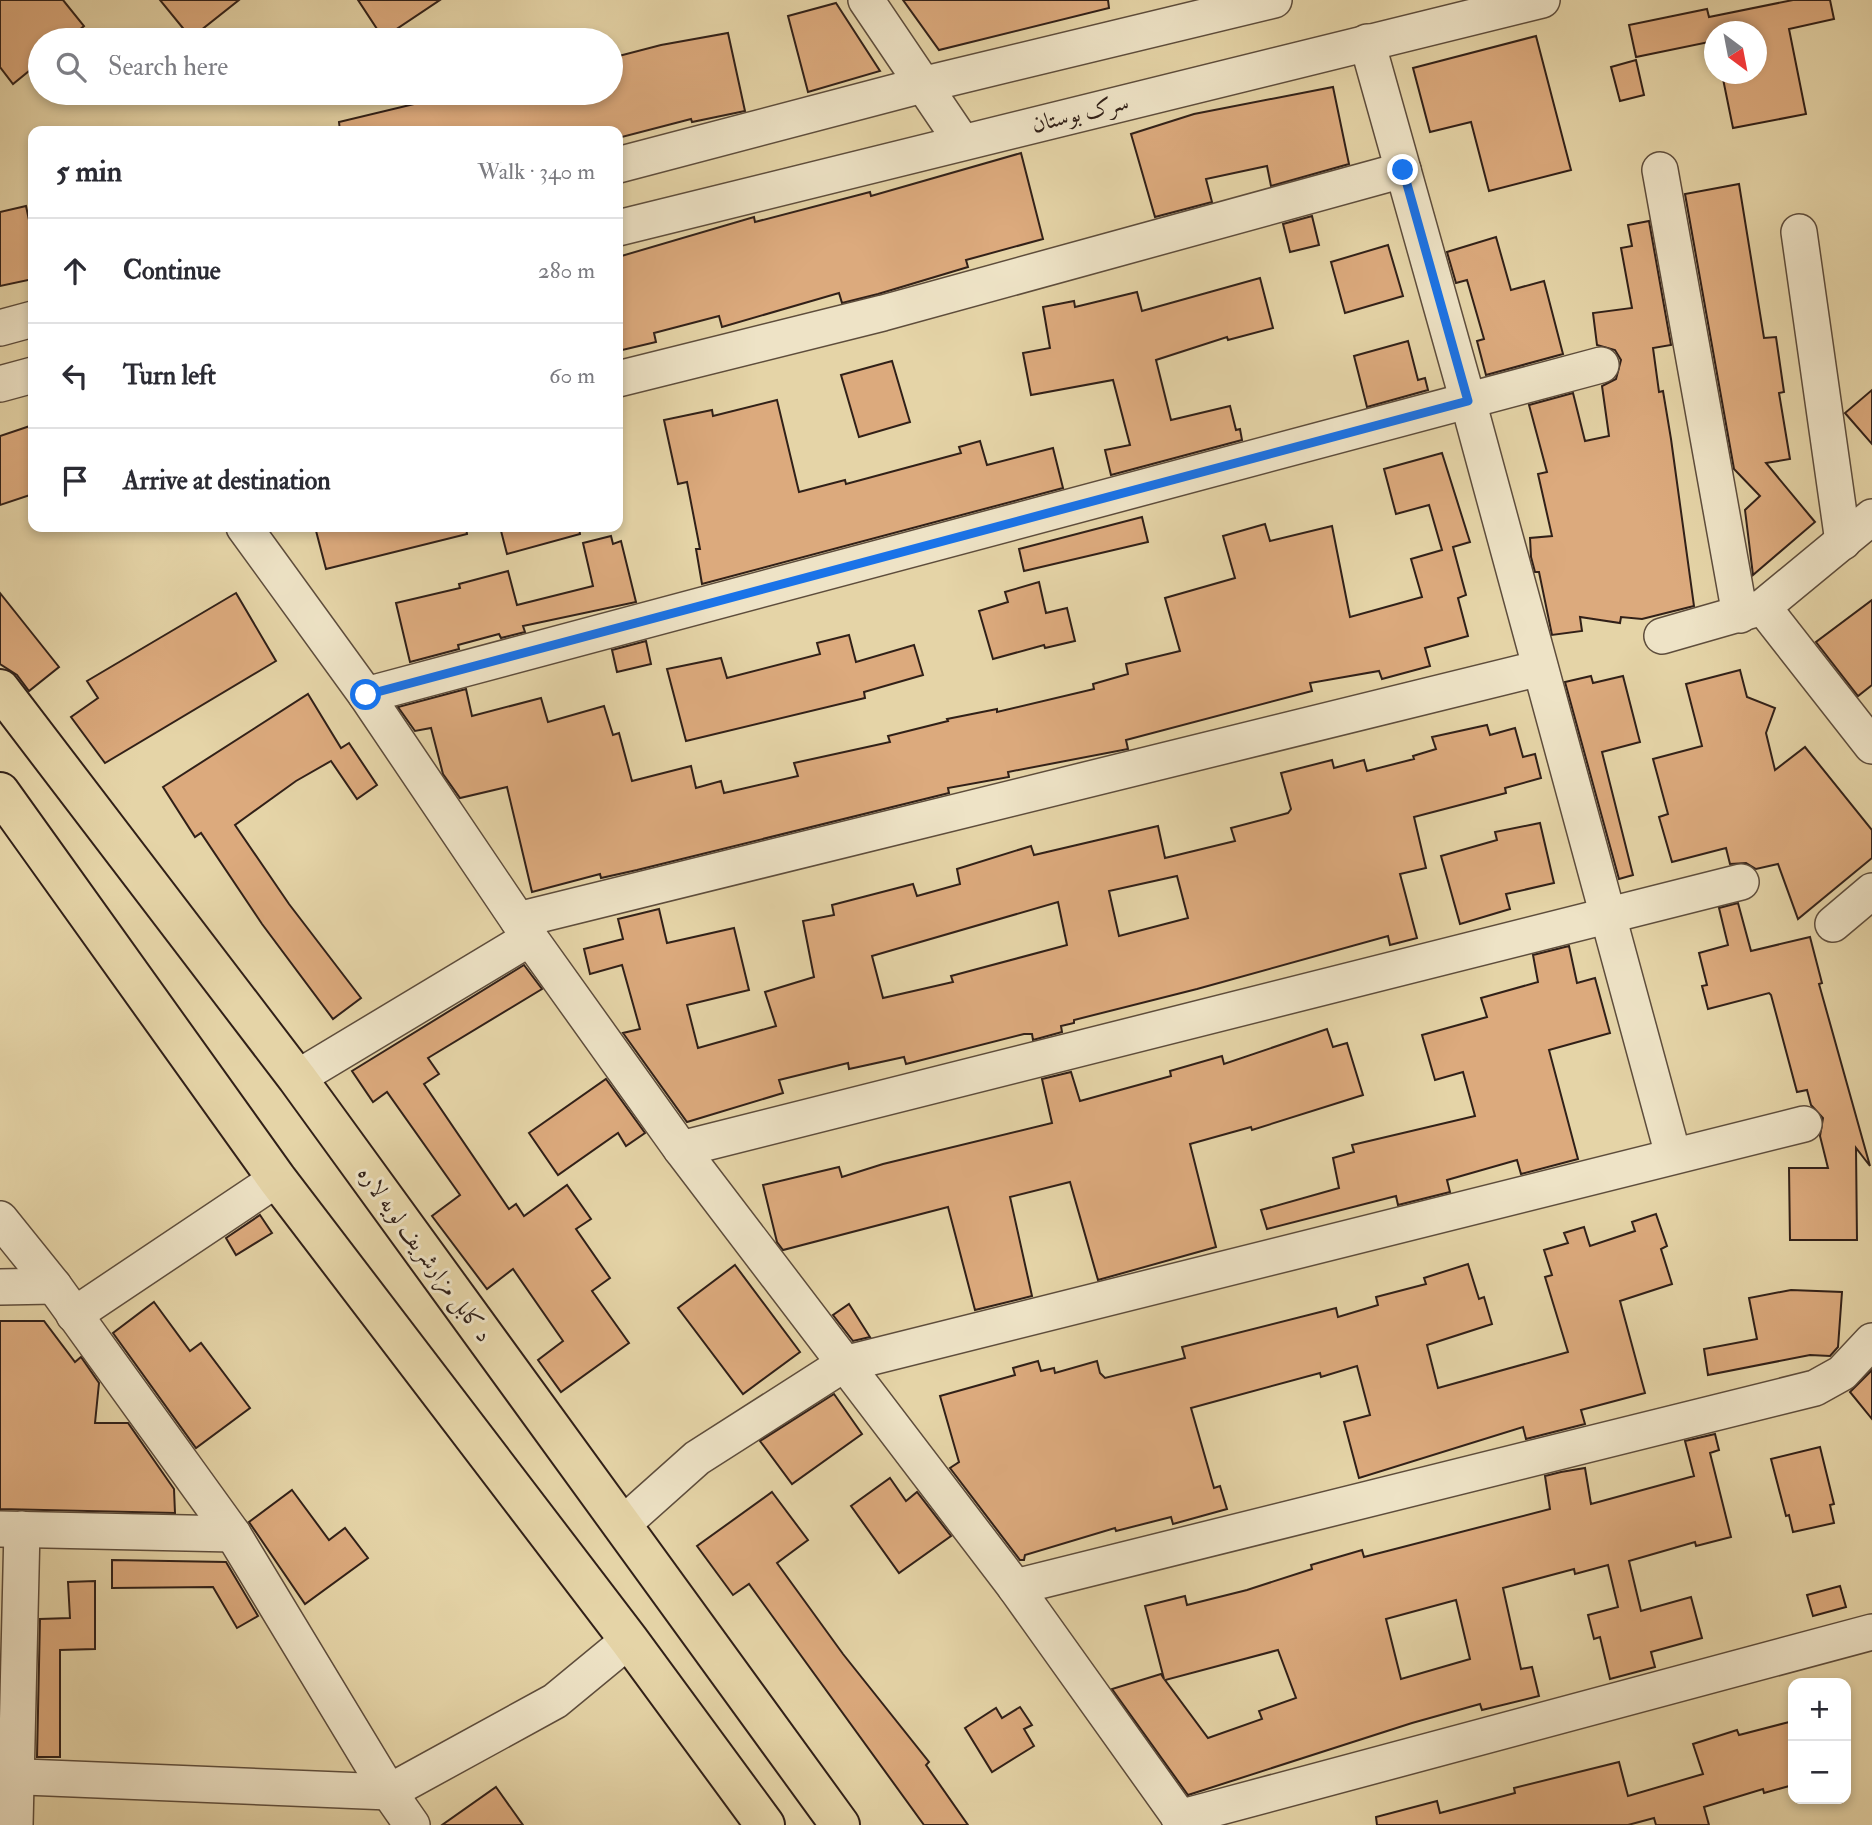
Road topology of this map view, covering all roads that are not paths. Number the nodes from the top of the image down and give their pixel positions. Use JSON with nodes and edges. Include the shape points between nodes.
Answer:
{"nodes":[{"id":1,"x":866,"y":0,"type":"edge"},
{"id":2,"x":1274,"y":0,"type":"edge"},
{"id":3,"x":1542,"y":0,"type":"edge"},
{"id":4,"x":1367,"y":42,"type":"junction"},
{"id":5,"x":926,"y":84,"type":"junction"},
{"id":6,"x":962,"y":142,"type":"junction"},
{"id":7,"x":623,"y":164,"type":"edge"},
{"id":8,"x":1403,"y":170,"type":"junction"},
{"id":9,"x":1660,"y":170,"type":"dead end"},
{"id":10,"x":623,"y":227,"type":"edge"},
{"id":11,"x":1799,"y":232,"type":"dead end"},
{"id":12,"x":28,"y":320,"type":"edge"},
{"id":13,"x":0,"y":328,"type":"edge"},
{"id":14,"x":1601,"y":365,"type":"dead end"},
{"id":15,"x":28,"y":376,"type":"edge"},
{"id":16,"x":623,"y":378,"type":"edge"},
{"id":17,"x":0,"y":384,"type":"edge"},
{"id":18,"x":1468,"y":401,"type":"junction"},
{"id":19,"x":1872,"y":517,"type":"edge"},
{"id":20,"x":248,"y":532,"type":"edge"},
{"id":21,"x":1843,"y":542,"type":"junction"},
{"id":22,"x":1752,"y":611,"type":"junction"},
{"id":23,"x":1662,"y":636,"type":"dead end"},
{"id":24,"x":1539,"y":668,"type":"junction"},
{"id":25,"x":0,"y":689,"type":"edge"},
{"id":26,"x":366,"y":695,"type":"junction"},
{"id":27,"x":1872,"y":746,"type":"edge"},
{"id":28,"x":0,"y":792,"type":"edge"},
{"id":29,"x":1741,"y":882,"type":"dead end"},
{"id":30,"x":1872,"y":891,"type":"edge"},
{"id":31,"x":1608,"y":915,"type":"junction"},
{"id":32,"x":1833,"y":924,"type":"dead end"},
{"id":33,"x":524,"y":929,"type":"junction"},
{"id":34,"x":297,"y":1078,"type":"junction"},
{"id":35,"x":1804,"y":1124,"type":"dead end"},
{"id":36,"x":681,"y":1149,"type":"junction"},
{"id":37,"x":1673,"y":1155,"type":"junction"},
{"id":38,"x":277,"y":1179,"type":"junction"},
{"id":39,"x":0,"y":1219,"type":"edge"},
{"id":40,"x":54,"y":1286,"type":"junction"},
{"id":41,"x":0,"y":1287,"type":"edge"},
{"id":42,"x":74,"y":1315,"type":"junction"},
{"id":43,"x":1872,"y":1341,"type":"edge"},
{"id":44,"x":845,"y":1364,"type":"junction"},
{"id":45,"x":622,"y":1525,"type":"junction"},
{"id":46,"x":11,"y":1529,"type":"edge"},
{"id":47,"x":233,"y":1534,"type":"junction"},
{"id":48,"x":1016,"y":1587,"type":"junction"},
{"id":49,"x":1872,"y":1632,"type":"edge"},
{"id":50,"x":629,"y":1640,"type":"junction"},
{"id":51,"x":8,"y":1776,"type":"edge"},
{"id":52,"x":389,"y":1792,"type":"junction"},
{"id":53,"x":1182,"y":1821,"type":"edge"},
{"id":54,"x":15,"y":1825,"type":"edge"},
{"id":55,"x":412,"y":1825,"type":"edge"},
{"id":56,"x":765,"y":1825,"type":"edge"},
{"id":57,"x":840,"y":1825,"type":"edge"}],
"edges":[{"from":1,"to":5,"type":"street"},
{"from":2,"to":5,"type":"street"},
{"from":3,"to":4,"type":"street","name":"سرک بوستان"},
{"from":4,"to":6,"type":"street","name":"سرک بوستان"},
{"from":4,"to":8,"type":"street"},
{"from":5,"to":6,"type":"street"},
{"from":5,"to":7,"type":"street"},
{"from":6,"to":10,"type":"street","name":"سرک بوستان"},
{"from":8,"to":16,"type":"street","via":[[883,313]]},
{"from":8,"to":18,"type":"street"},
{"from":9,"to":22,"type":"street"},
{"from":11,"to":21,"type":"street"},
{"from":12,"to":13,"type":"street"},
{"from":14,"to":18,"type":"street"},
{"from":15,"to":17,"type":"street"},
{"from":18,"to":24,"type":"street"},
{"from":18,"to":26,"type":"street"},
{"from":19,"to":21,"type":"street"},
{"from":20,"to":26,"type":"street"},
{"from":21,"to":22,"type":"street"},
{"from":22,"to":23,"type":"street"},
{"from":22,"to":27,"type":"street"},
{"from":24,"to":31,"type":"street"},
{"from":24,"to":33,"type":"street"},
{"from":25,"to":34,"type":"highway","name":"د کابل مزارشریف لویه لاره"},
{"from":26,"to":33,"type":"street"},
{"from":28,"to":38,"type":"highway"},
{"from":29,"to":31,"type":"street"},
{"from":30,"to":32,"type":"street"},
{"from":31,"to":36,"type":"street"},
{"from":31,"to":37,"type":"street"},
{"from":33,"to":34,"type":"street"},
{"from":33,"to":36,"type":"street"},
{"from":34,"to":45,"type":"highway","name":"د کابل مزارشریف لویه لاره"},
{"from":35,"to":37,"type":"street"},
{"from":36,"to":44,"type":"street"},
{"from":37,"to":44,"type":"street"},
{"from":38,"to":42,"type":"street"},
{"from":38,"to":50,"type":"highway"},
{"from":39,"to":40,"type":"street"},
{"from":40,"to":41,"type":"street"},
{"from":40,"to":42,"type":"street"},
{"from":42,"to":47,"type":"street"},
{"from":43,"to":48,"type":"street","via":[[1842,1373],[1815,1388]]},
{"from":44,"to":45,"type":"street","via":[[697,1458]]},
{"from":44,"to":48,"type":"street"},
{"from":45,"to":57,"type":"highway","name":"د کابل مزارشریف لویه لاره"},
{"from":46,"to":47,"type":"street"},
{"from":46,"to":51,"type":"street"},
{"from":47,"to":52,"type":"street"},
{"from":48,"to":53,"type":"street"},
{"from":49,"to":53,"type":"street"},
{"from":50,"to":52,"type":"street","via":[[555,1701]]},
{"from":50,"to":56,"type":"highway"},
{"from":51,"to":52,"type":"street"},
{"from":51,"to":54,"type":"street"},
{"from":52,"to":55,"type":"street"}]}
